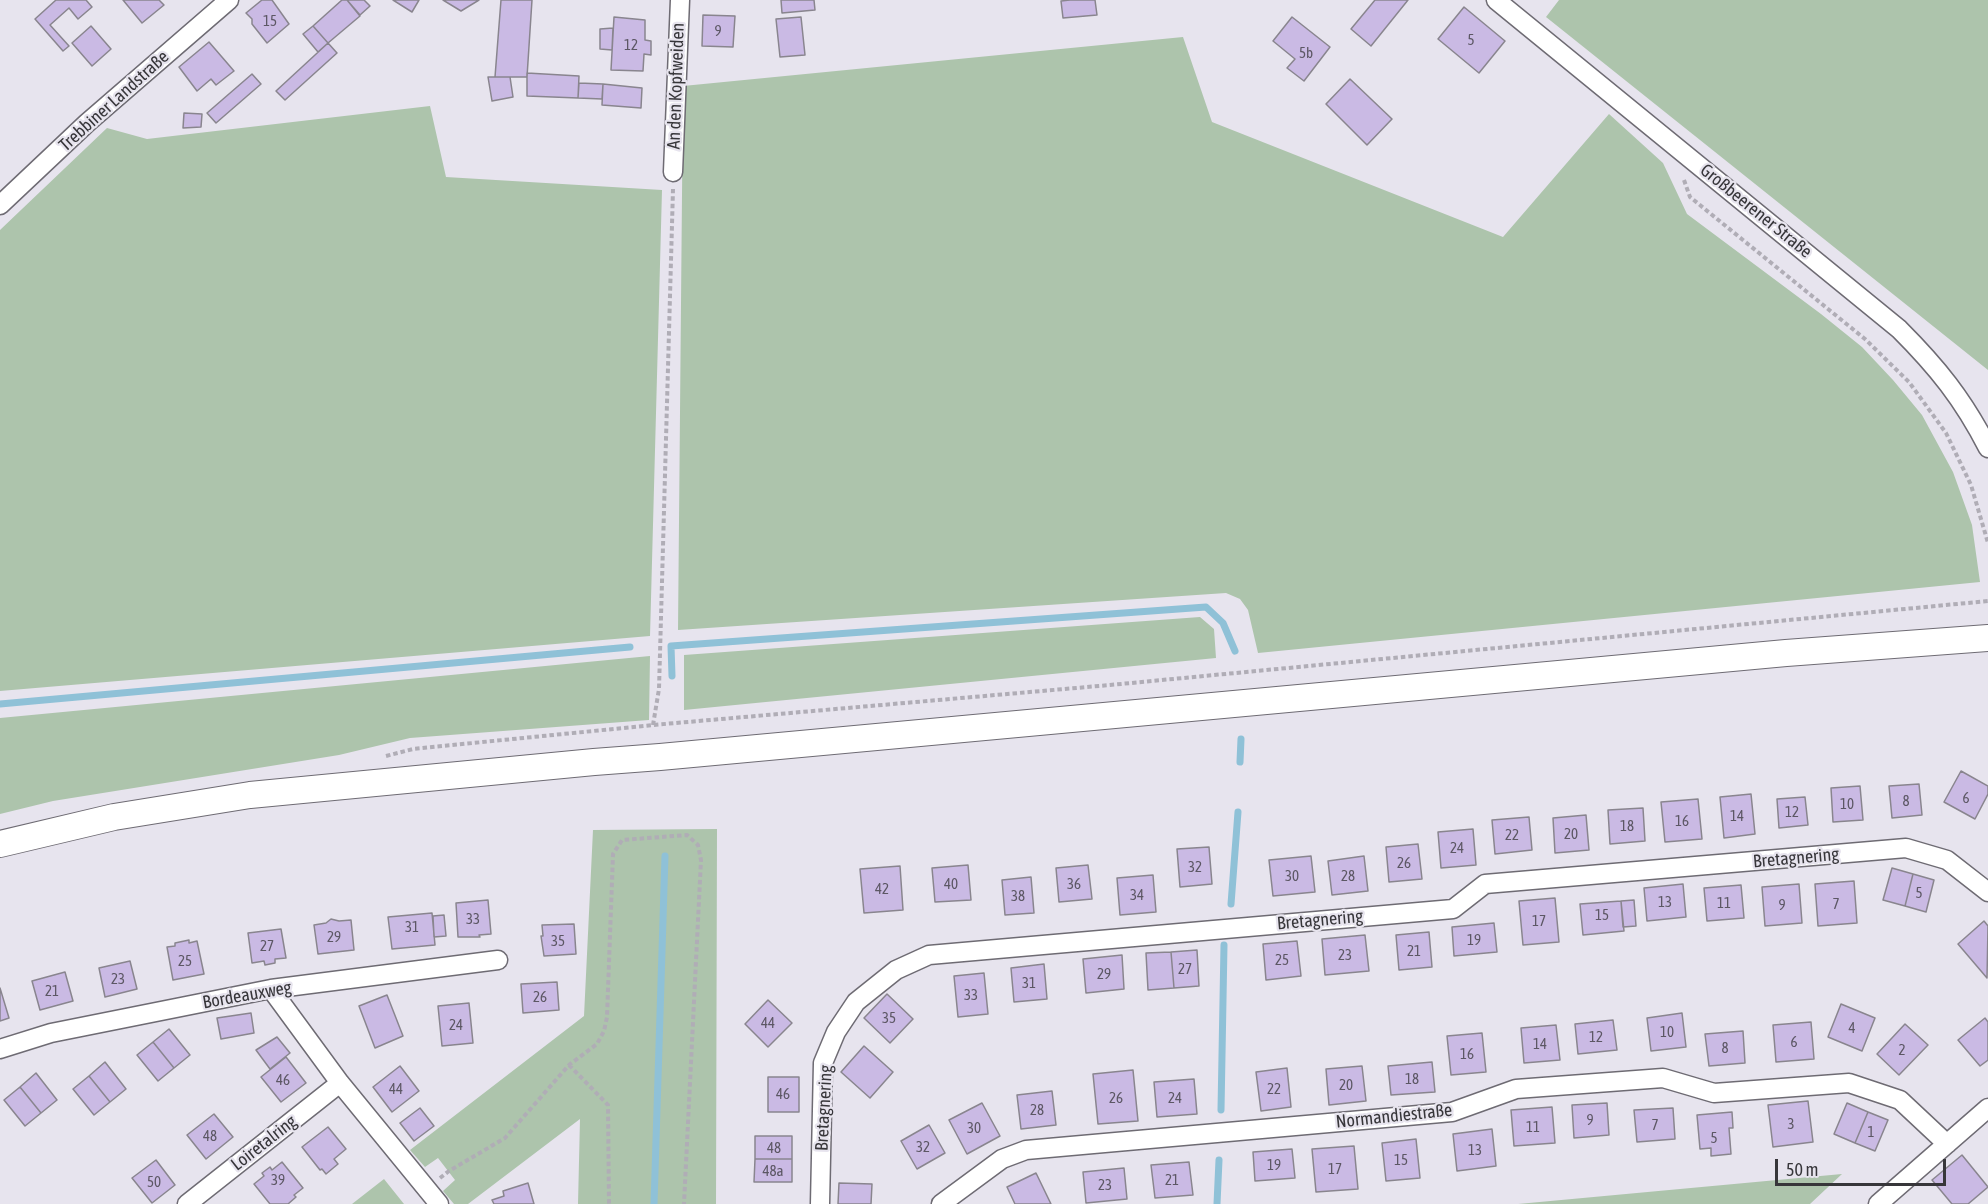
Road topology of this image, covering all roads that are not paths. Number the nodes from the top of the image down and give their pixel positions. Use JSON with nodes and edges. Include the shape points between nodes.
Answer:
{"nodes":[{"id":1,"x":229,"y":0,"type":"edge"},
{"id":2,"x":680,"y":0,"type":"edge"},
{"id":3,"x":1496,"y":0,"type":"edge"},
{"id":4,"x":673,"y":172,"type":"road end"},
{"id":5,"x":0,"y":205,"type":"edge"},
{"id":6,"x":1988,"y":448,"type":"edge"},
{"id":7,"x":1988,"y":638,"type":"edge"},
{"id":8,"x":0,"y":844,"type":"edge"},
{"id":9,"x":1988,"y":892,"type":"edge"},
{"id":10,"x":498,"y":960,"type":"dead end"},
{"id":11,"x":271,"y":989,"type":"junction"},
{"id":12,"x":0,"y":1049,"type":"edge"},
{"id":13,"x":340,"y":1083,"type":"junction"},
{"id":14,"x":1988,"y":1108,"type":"edge"},
{"id":15,"x":1947,"y":1144,"type":"junction"},
{"id":16,"x":187,"y":1204,"type":"edge"},
{"id":17,"x":439,"y":1204,"type":"edge"},
{"id":18,"x":820,"y":1204,"type":"edge"},
{"id":19,"x":940,"y":1204,"type":"edge"},
{"id":20,"x":1878,"y":1204,"type":"edge"}],
"edges":[{"from":1,"to":5,"type":"street","name":"Trebbiner Landstraße","via":[[87,123]]},
{"from":2,"to":4,"type":"street","name":"An den Kopfweiden"},
{"from":3,"to":6,"type":"street","name":"Großbeerener Straße","via":[[1899,329],[1958,395]]},
{"from":7,"to":8,"type":"main road","via":[[1774,654],[249,795],[114,817]]},
{"from":9,"to":18,"type":"street","name":"Bretagnering","via":[[1947,860],[1906,848],[1485,884],[1453,909],[929,955],[896,970],[856,1002],[836,1032],[823,1063]]},
{"from":10,"to":11,"type":"street","name":"Bordeauxweg"},
{"from":11,"to":12,"type":"street","name":"Bordeauxweg","via":[[51,1033]]},
{"from":11,"to":13,"type":"street"},
{"from":13,"to":16,"type":"street","name":"Loiretalring"},
{"from":13,"to":17,"type":"street"},
{"from":14,"to":15,"type":"street"},
{"from":15,"to":19,"type":"street","name":"Normandiestraße","via":[[1900,1100],[1849,1083],[1714,1093],[1663,1078],[1516,1089],[1452,1112],[1026,1150],[1002,1159]]},
{"from":15,"to":20,"type":"street"}]}
